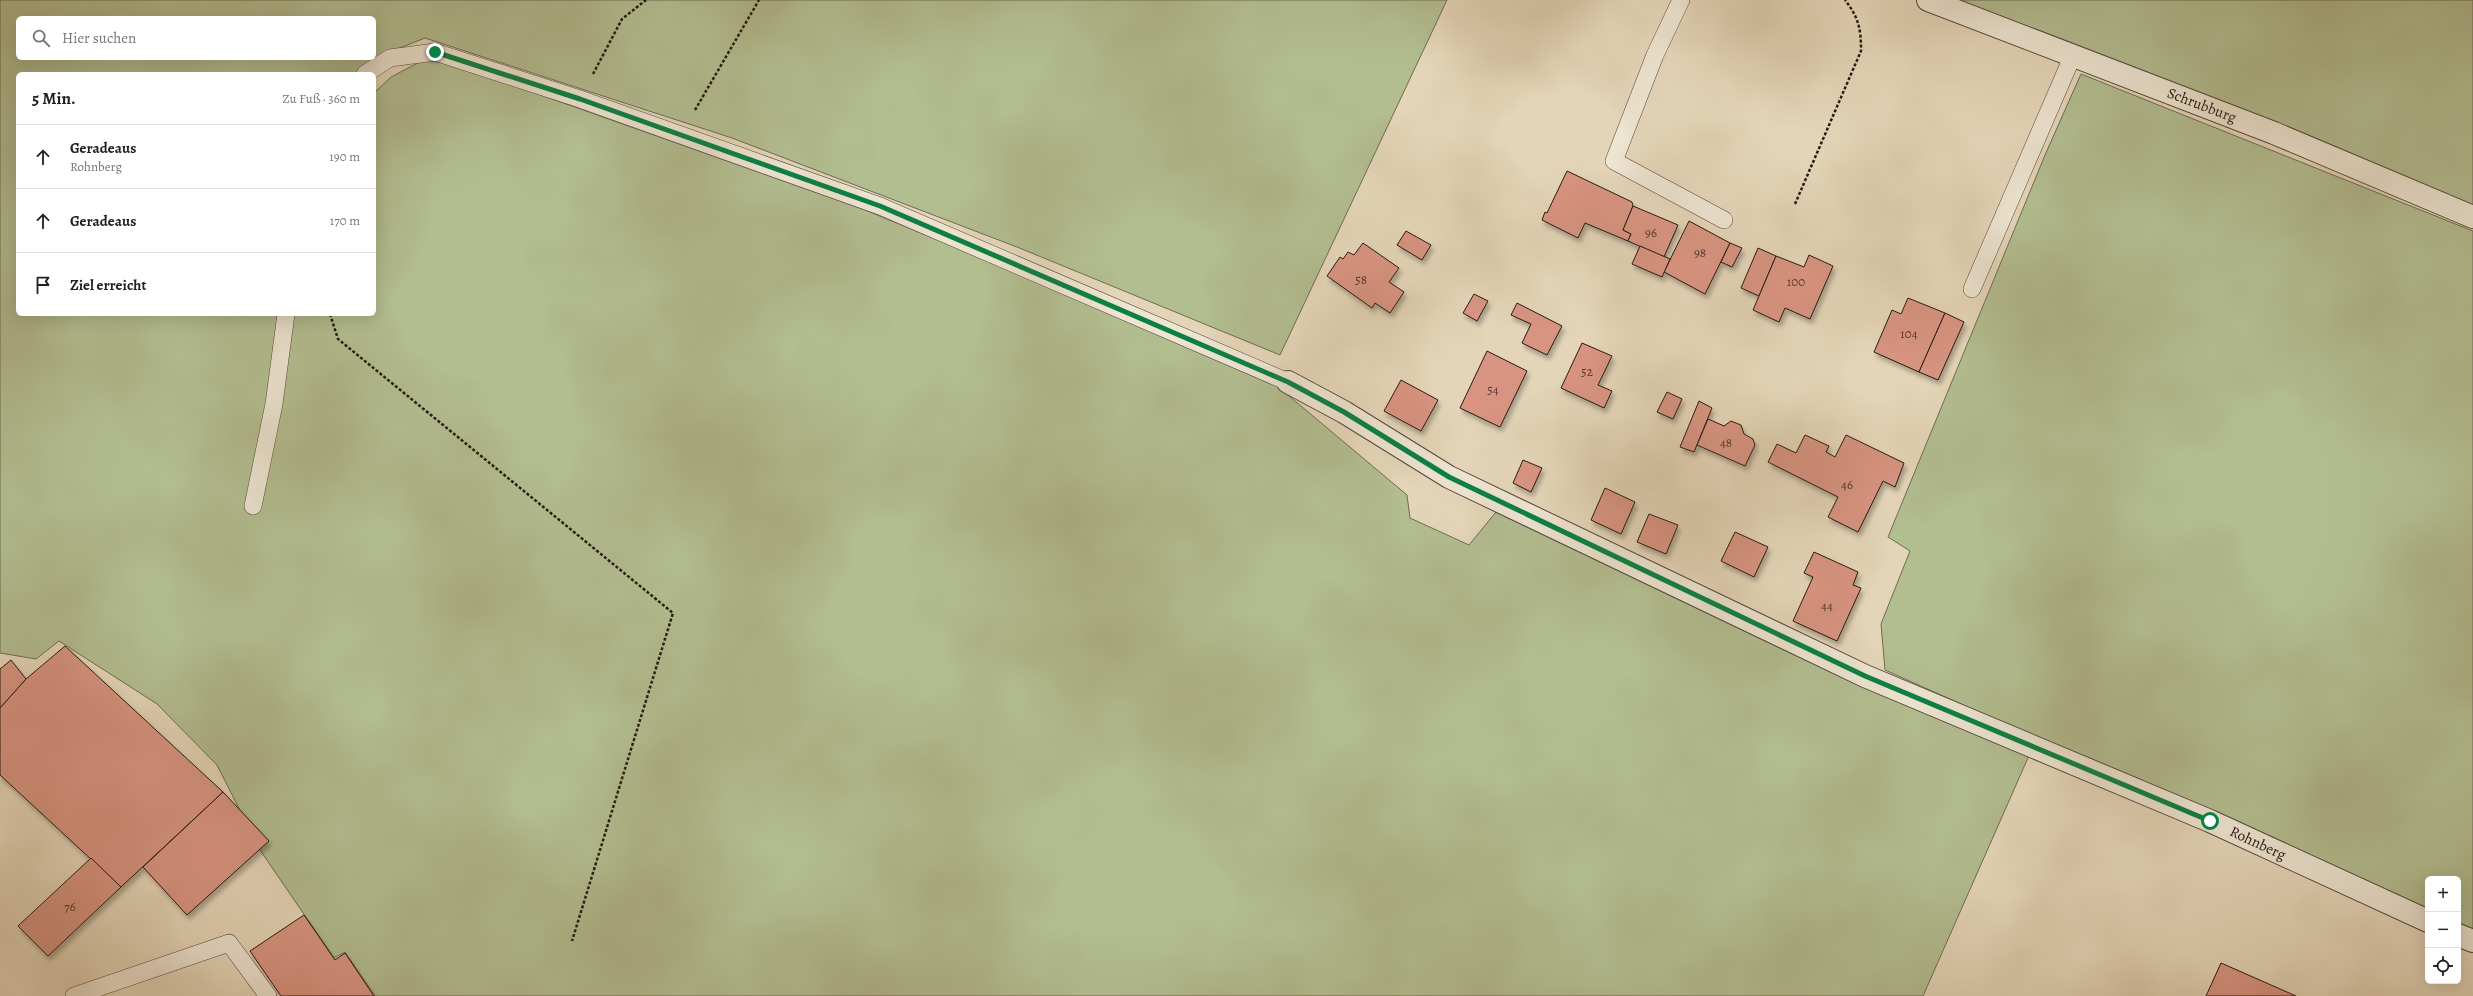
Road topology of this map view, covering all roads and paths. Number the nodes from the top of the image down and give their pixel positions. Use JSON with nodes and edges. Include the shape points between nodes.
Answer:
{"nodes":[{"id":1,"x":646,"y":0,"type":"edge"},
{"id":2,"x":759,"y":0,"type":"edge"},
{"id":3,"x":1681,"y":0,"type":"edge"},
{"id":4,"x":1845,"y":0,"type":"edge"},
{"id":5,"x":1928,"y":0,"type":"edge"},
{"id":6,"x":2073,"y":55,"type":"junction"},
{"id":7,"x":368,"y":72,"type":"edge"},
{"id":8,"x":580,"y":99,"type":"junction"},
{"id":9,"x":681,"y":135,"type":"junction"},
{"id":10,"x":1795,"y":204,"type":"dead end"},
{"id":11,"x":2473,"y":217,"type":"edge"},
{"id":12,"x":1724,"y":220,"type":"dead end"},
{"id":13,"x":1972,"y":289,"type":"dead end"},
{"id":14,"x":286,"y":316,"type":"edge"},
{"id":15,"x":331,"y":316,"type":"edge"},
{"id":16,"x":1288,"y":382,"type":"joint"},
{"id":17,"x":253,"y":506,"type":"dead end"},
{"id":18,"x":2425,"y":920,"type":"edge"},
{"id":19,"x":2461,"y":935,"type":"edge"},
{"id":20,"x":572,"y":941,"type":"dead end"},
{"id":21,"x":2473,"y":941,"type":"edge"},
{"id":22,"x":74,"y":996,"type":"edge"},
{"id":23,"x":268,"y":996,"type":"edge"}],
"edges":[{"from":1,"to":8,"type":"path","via":[[622,19]]},
{"from":2,"to":9,"type":"path"},
{"from":3,"to":12,"type":"lane","via":[[1654,55],[1614,161]]},
{"from":4,"to":10,"type":"path","via":[[1854,11],[1861,28],[1861,51]]},
{"from":5,"to":6,"type":"street","name":"Schrubburg"},
{"from":6,"to":11,"type":"street","name":"Schrubburg","via":[[2274,134]]},
{"from":6,"to":13,"type":"lane"},
{"from":7,"to":8,"type":"lane","via":[[390,58],[435,52]]},
{"from":8,"to":9,"type":"lane"},
{"from":9,"to":16,"type":"lane","via":[[880,206]]},
{"from":14,"to":17,"type":"lane","via":[[274,404]]},
{"from":15,"to":20,"type":"path","via":[[338,339],[674,613]]},
{"from":16,"to":18,"type":"street","name":"Rohnberg","via":[[1344,412],[1449,477],[1850,669],[2210,821]]},
{"from":19,"to":21,"type":"street"},
{"from":22,"to":23,"type":"lane","via":[[229,943]]}]}
